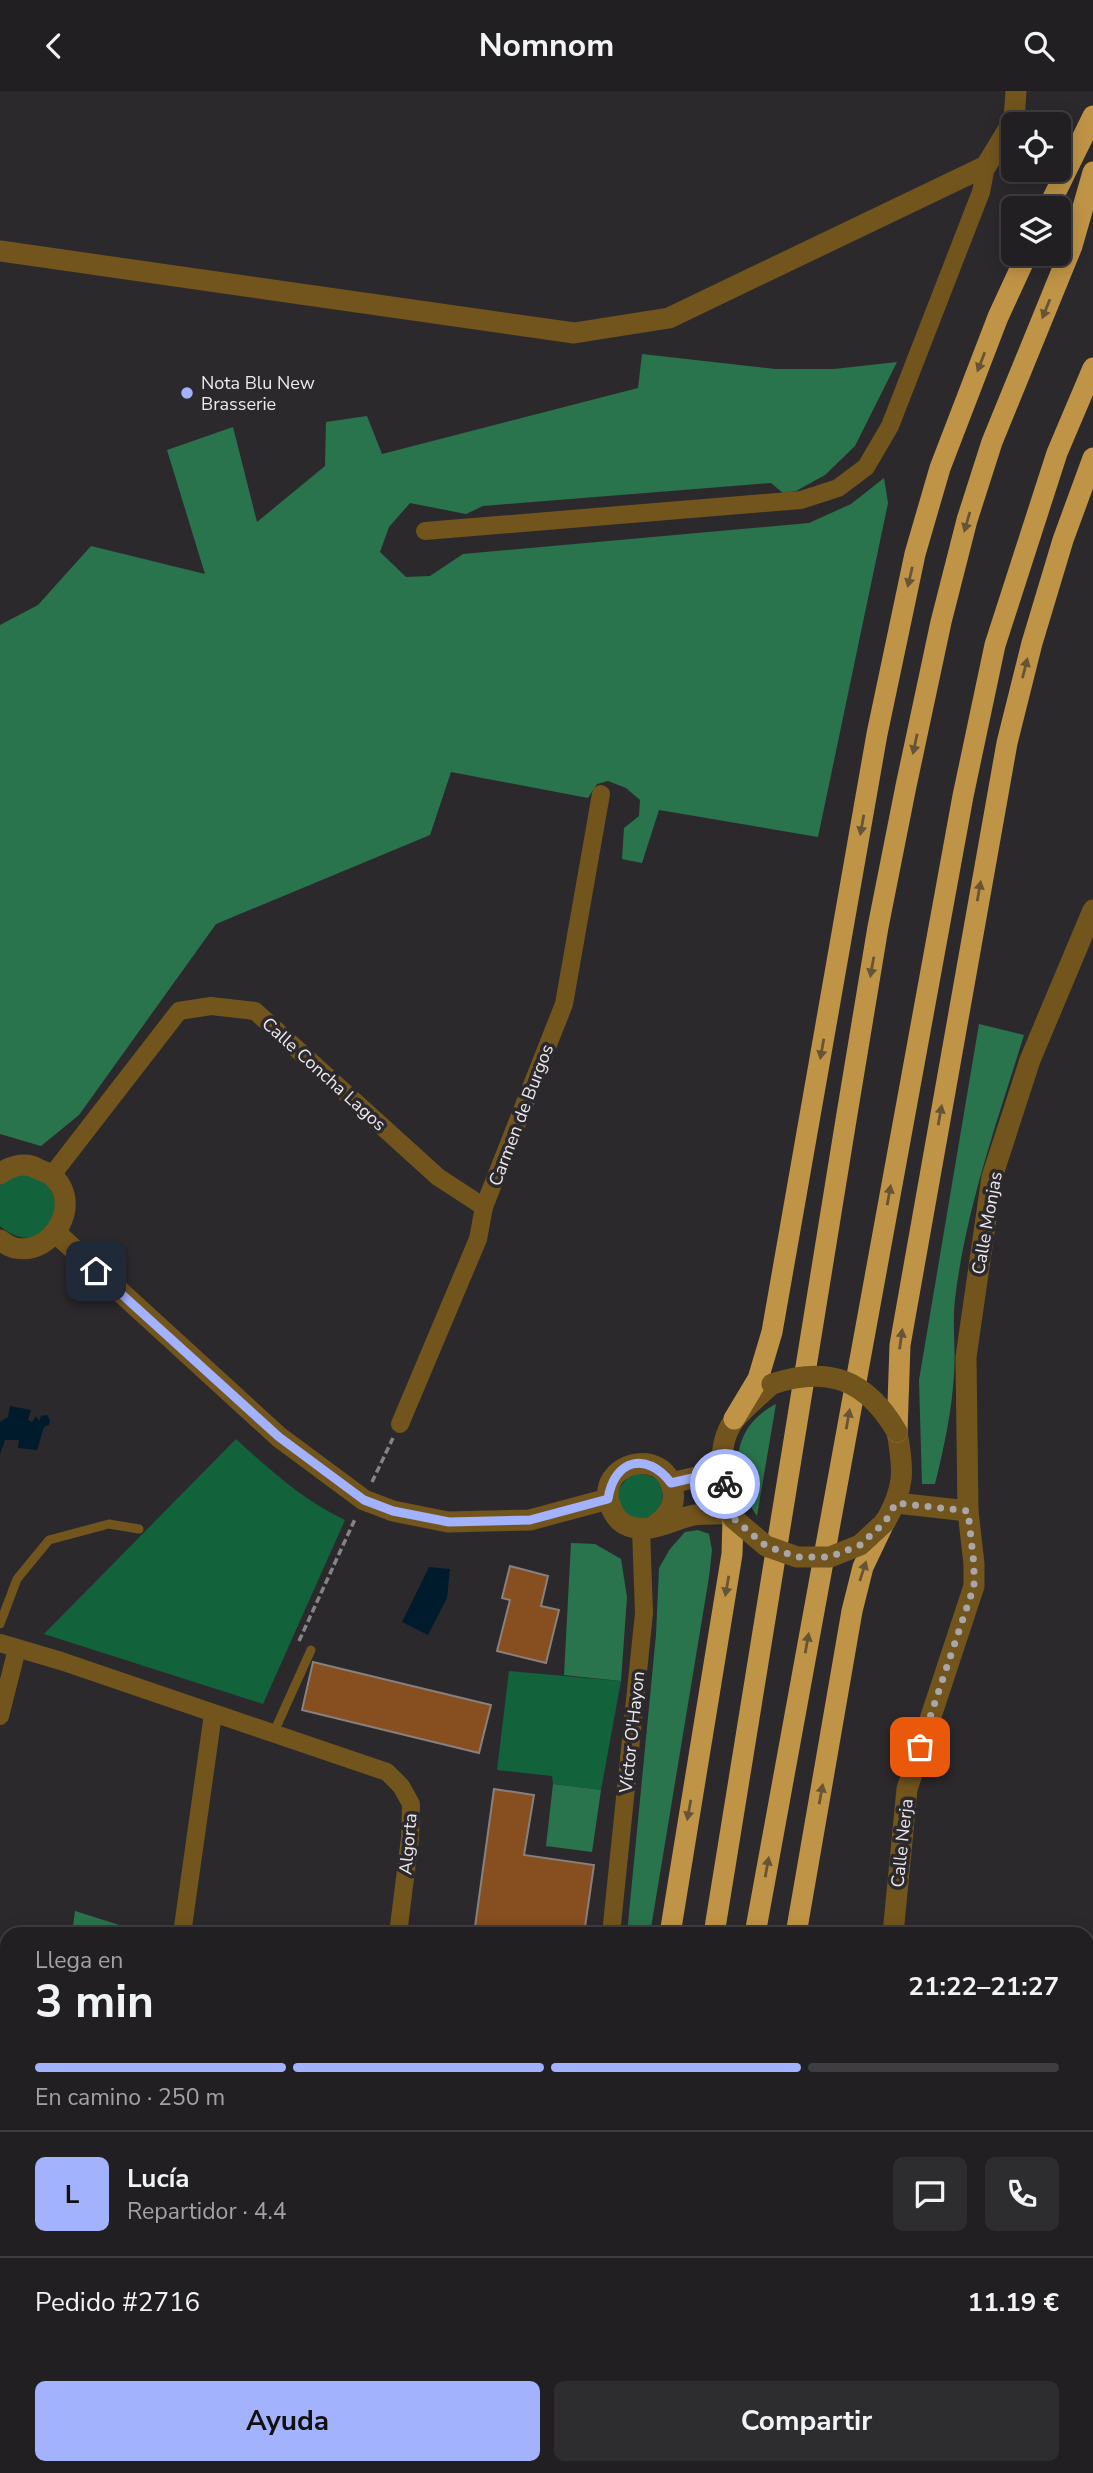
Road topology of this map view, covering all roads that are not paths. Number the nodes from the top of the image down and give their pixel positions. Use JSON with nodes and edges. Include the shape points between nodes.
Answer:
{"nodes":[{"id":1,"x":1016,"y":91,"type":"edge"},
{"id":2,"x":1093,"y":116,"type":"edge"},
{"id":3,"x":986,"y":166,"type":"junction"},
{"id":4,"x":1093,"y":172,"type":"edge"},
{"id":5,"x":1054,"y":196,"type":"edge"},
{"id":6,"x":1093,"y":212,"type":"edge"},
{"id":7,"x":1072,"y":246,"type":"junction"},
{"id":8,"x":0,"y":251,"type":"edge"},
{"id":9,"x":1021,"y":266,"type":"edge"},
{"id":10,"x":1093,"y":368,"type":"edge"},
{"id":11,"x":1093,"y":458,"type":"edge"},
{"id":12,"x":425,"y":531,"type":"dead end"},
{"id":13,"x":601,"y":794,"type":"dead end"},
{"id":14,"x":1093,"y":910,"type":"edge"},
{"id":15,"x":0,"y":1174,"type":"edge"},
{"id":16,"x":52,"y":1175,"type":"junction"},
{"id":17,"x":484,"y":1207,"type":"junction"},
{"id":18,"x":56,"y":1233,"type":"junction"},
{"id":19,"x":0,"y":1240,"type":"edge"},
{"id":20,"x":734,"y":1419,"type":"junction"},
{"id":21,"x":400,"y":1424,"type":"road end"},
{"id":22,"x":897,"y":1432,"type":"junction"},
{"id":23,"x":721,"y":1467,"type":"junction"},
{"id":24,"x":671,"y":1483,"type":"junction"},
{"id":25,"x":608,"y":1499,"type":"junction"},
{"id":26,"x":896,"y":1503,"type":"junction"},
{"id":27,"x":968,"y":1511,"type":"junction"},
{"id":28,"x":732,"y":1516,"type":"junction"},
{"id":29,"x":885,"y":1522,"type":"junction"},
{"id":30,"x":648,"y":1528,"type":"junction"},
{"id":31,"x":139,"y":1529,"type":"dead end"},
{"id":32,"x":0,"y":1624,"type":"edge"},
{"id":33,"x":9,"y":1646,"type":"edge"},
{"id":34,"x":312,"y":1650,"type":"dead end"},
{"id":35,"x":214,"y":1714,"type":"junction"},
{"id":36,"x":0,"y":1716,"type":"edge"},
{"id":37,"x":267,"y":1731,"type":"junction"},
{"id":38,"x":183,"y":1927,"type":"edge"},
{"id":39,"x":399,"y":1927,"type":"edge"},
{"id":40,"x":612,"y":1927,"type":"edge"},
{"id":41,"x":671,"y":1927,"type":"edge"},
{"id":42,"x":715,"y":1927,"type":"edge"},
{"id":43,"x":756,"y":1927,"type":"edge"},
{"id":44,"x":797,"y":1927,"type":"edge"},
{"id":45,"x":894,"y":1927,"type":"edge"}],
"edges":[{"from":1,"to":3,"type":"street","via":[[1014,120]]},
{"from":2,"to":5,"type":"highway"},
{"from":3,"to":8,"type":"street","via":[[669,319],[574,333]]},
{"from":3,"to":12,"type":"street","via":[[981,192],[890,426],[866,467],[838,488],[801,500]]},
{"from":4,"to":7,"type":"highway"},
{"from":6,"to":7,"type":"highway"},
{"from":7,"to":42,"type":"highway","one_way":true,"via":[[992,442],[967,520],[906,786],[878,927]]},
{"from":9,"to":20,"type":"highway","one_way":true,"via":[[940,468],[915,554],[877,734],[772,1332],[758,1379]]},
{"from":43,"to":10,"type":"highway","one_way":true,"via":[[992,658],[1057,453]]},
{"from":22,"to":11,"type":"highway","one_way":true,"via":[[900,1345],[1007,743],[1031,643]]},
{"from":13,"to":17,"type":"street","name":"Carmen de Burgos","via":[[564,1004]]},
{"from":14,"to":27,"type":"street","name":"Calle Monjas","via":[[1030,1060],[992,1177],[966,1357]]},
{"from":15,"to":16,"type":"street","via":[[7,1168],[30,1165]]},
{"from":16,"to":17,"type":"street","name":"Calle Concha Lagos","via":[[179,1011],[211,1006],[255,1011],[438,1177]]},
{"from":16,"to":18,"type":"street","via":[[63,1193],[65,1214]]},
{"from":17,"to":21,"type":"street","name":"Carmen de Burgos","via":[[478,1239]]},
{"from":18,"to":19,"type":"street","via":[[37,1247],[14,1248]]},
{"from":18,"to":25,"type":"street","via":[[279,1437],[364,1500],[449,1522],[530,1520]]},
{"from":20,"to":22,"type":"street","bridge":true,"via":[[772,1384],[820,1375],[867,1393],[885,1410]]},
{"from":20,"to":23,"type":"street","via":[[724,1442]]},
{"from":22,"to":26,"type":"street","via":[[904,1467]]},
{"from":23,"to":24,"type":"street"},
{"from":23,"to":28,"type":"street"},
{"from":24,"to":25,"type":"street","via":[[662,1470],[648,1463],[633,1463],[610,1483]]},
{"from":24,"to":30,"type":"street","via":[[671,1508],[665,1519]]},
{"from":25,"to":30,"type":"street","via":[[613,1514],[625,1525]]},
{"from":26,"to":27,"type":"street"},
{"from":26,"to":29,"type":"street"},
{"from":27,"to":45,"type":"street","name":"Calle Nerja","via":[[974,1586],[907,1789]]},
{"from":28,"to":29,"type":"street","bridge":true,"via":[[766,1546],[797,1557],[830,1557],[860,1545]]},
{"from":28,"to":30,"type":"street","via":[[696,1514]]},
{"from":28,"to":41,"type":"highway","one_way":true,"via":[[732,1554]]},
{"from":44,"to":29,"type":"highway","one_way":true,"via":[[852,1611],[863,1567]]},
{"from":30,"to":40,"type":"street","name":"Víctor O'Hayon","via":[[645,1613]]},
{"from":31,"to":32,"type":"lane","via":[[109,1524],[49,1539],[18,1579]]},
{"from":33,"to":35,"type":"street","name":"Algorta"},
{"from":33,"to":36,"type":"street"},
{"from":34,"to":37,"type":"lane"},
{"from":35,"to":37,"type":"street","name":"Algorta"},
{"from":35,"to":38,"type":"street"},
{"from":37,"to":39,"type":"street","name":"Algorta","via":[[387,1772],[401,1786],[411,1804]]}]}
